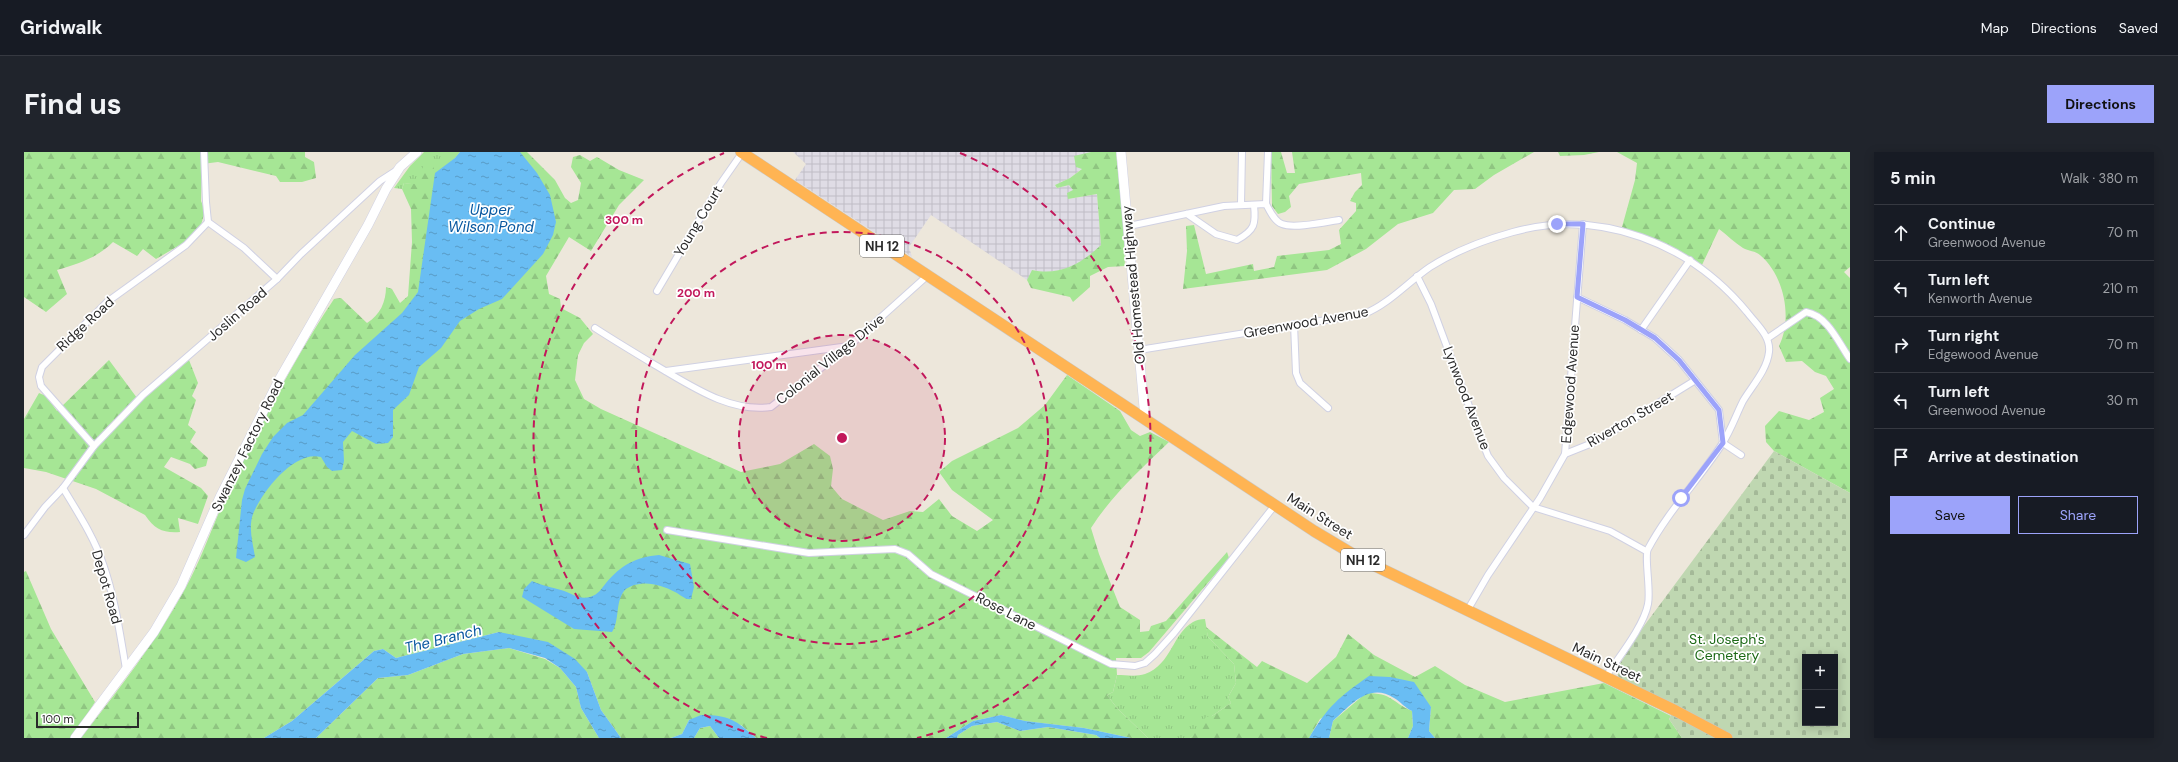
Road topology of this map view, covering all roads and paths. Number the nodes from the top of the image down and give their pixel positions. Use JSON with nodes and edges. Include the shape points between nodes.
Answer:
{"nodes":[{"id":1,"x":204,"y":152,"type":"edge"},
{"id":2,"x":417,"y":152,"type":"edge"},
{"id":3,"x":1121,"y":152,"type":"edge"},
{"id":4,"x":1242,"y":152,"type":"edge"},
{"id":5,"x":1268,"y":152,"type":"edge"},
{"id":6,"x":742,"y":153,"type":"edge"},
{"id":7,"x":400,"y":168,"type":"junction"},
{"id":8,"x":379,"y":182,"type":"junction"},
{"id":9,"x":386,"y":189,"type":"junction"},
{"id":10,"x":1241,"y":204,"type":"junction"},
{"id":11,"x":1266,"y":204,"type":"junction"},
{"id":12,"x":1254,"y":205,"type":"junction"},
{"id":13,"x":1187,"y":214,"type":"junction"},
{"id":14,"x":1340,"y":220,"type":"dead end"},
{"id":15,"x":208,"y":222,"type":"junction"},
{"id":16,"x":1583,"y":224,"type":"junction"},
{"id":17,"x":1129,"y":226,"type":"junction"},
{"id":18,"x":1690,"y":260,"type":"junction"},
{"id":19,"x":928,"y":276,"type":"junction"},
{"id":20,"x":1418,"y":276,"type":"junction"},
{"id":21,"x":277,"y":279,"type":"junction"},
{"id":22,"x":657,"y":290,"type":"dead end"},
{"id":23,"x":1577,"y":297,"type":"junction"},
{"id":24,"x":1294,"y":324,"type":"junction"},
{"id":25,"x":595,"y":328,"type":"dead end"},
{"id":26,"x":1640,"y":330,"type":"junction"},
{"id":27,"x":1768,"y":338,"type":"junction"},
{"id":28,"x":849,"y":346,"type":"junction"},
{"id":29,"x":1139,"y":350,"type":"junction"},
{"id":30,"x":1850,"y":359,"type":"edge"},
{"id":31,"x":666,"y":371,"type":"junction"},
{"id":32,"x":1694,"y":381,"type":"junction"},
{"id":33,"x":1328,"y":408,"type":"dead end"},
{"id":34,"x":1145,"y":418,"type":"junction"},
{"id":35,"x":1723,"y":443,"type":"junction"},
{"id":36,"x":94,"y":446,"type":"junction"},
{"id":37,"x":1565,"y":454,"type":"junction"},
{"id":38,"x":1741,"y":454,"type":"dead end"},
{"id":39,"x":63,"y":488,"type":"junction"},
{"id":40,"x":1275,"y":505,"type":"junction"},
{"id":41,"x":1533,"y":507,"type":"junction"},
{"id":42,"x":667,"y":530,"type":"dead end"},
{"id":43,"x":24,"y":535,"type":"edge"},
{"id":44,"x":1646,"y":551,"type":"junction"},
{"id":45,"x":1466,"y":611,"type":"junction"},
{"id":46,"x":126,"y":669,"type":"junction"},
{"id":47,"x":1605,"y":678,"type":"junction"},
{"id":48,"x":75,"y":738,"type":"edge"},
{"id":49,"x":1727,"y":738,"type":"edge"}],
"edges":[{"from":1,"to":15,"type":"street"},
{"from":2,"to":7,"type":"street","name":"Swanzey Factory Road"},
{"from":3,"to":17,"type":"street","name":"Old Homestead Highway"},
{"from":4,"to":10,"type":"street"},
{"from":5,"to":11,"type":"street"},
{"from":6,"to":19,"type":"highway","number":"NH 12"},
{"from":6,"to":22,"type":"street","name":"Young Court","via":[[721,183]]},
{"from":7,"to":8,"type":"street","name":"Joslin Road"},
{"from":7,"to":9,"type":"street","name":"Swanzey Factory Road"},
{"from":8,"to":9,"type":"street"},
{"from":8,"to":21,"type":"street","name":"Joslin Road"},
{"from":9,"to":46,"type":"street","name":"Swanzey Factory Road","via":[[368,226],[279,380],[220,497],[181,586],[154,632]]},
{"from":10,"to":12,"type":"street"},
{"from":10,"to":13,"type":"street"},
{"from":11,"to":12,"type":"street"},
{"from":11,"to":14,"type":"street","via":[[1281,224],[1289,226]]},
{"from":12,"to":13,"type":"street","via":[[1255,221],[1252,228],[1237,240],[1216,234]]},
{"from":13,"to":17,"type":"street"},
{"from":15,"to":21,"type":"street","via":[[244,248]]},
{"from":15,"to":36,"type":"street","name":"Ridge Road","via":[[186,245],[106,302],[42,367],[40,386]]},
{"from":16,"to":18,"type":"street","name":"Greenwood Avenue","via":[[1627,232]]},
{"from":16,"to":20,"type":"street","name":"Greenwood Avenue","via":[[1539,226],[1481,242]]},
{"from":16,"to":23,"type":"street","name":"Edgewood Avenue"},
{"from":17,"to":29,"type":"street","name":"Old Homestead Highway"},
{"from":18,"to":26,"type":"street"},
{"from":18,"to":27,"type":"street","name":"Greenwood Avenue","via":[[1740,304]]},
{"from":19,"to":28,"type":"street","name":"Colonial Village Drive"},
{"from":19,"to":34,"type":"highway","name":"Main Street","number":"NH 12"},
{"from":20,"to":24,"type":"street","name":"Greenwood Avenue","via":[[1381,306],[1369,312]]},
{"from":20,"to":41,"type":"street","name":"Lynwood Avenue","via":[[1488,456],[1504,478]]},
{"from":21,"to":36,"type":"street","name":"Joslin Road","via":[[143,395]]},
{"from":23,"to":26,"type":"street"},
{"from":23,"to":37,"type":"street","name":"Edgewood Avenue"},
{"from":24,"to":29,"type":"street","name":"Greenwood Avenue"},
{"from":24,"to":33,"type":"street","via":[[1296,373],[1300,383]]},
{"from":25,"to":31,"type":"street","name":"Colonial Village Drive"},
{"from":26,"to":32,"type":"street","via":[[1655,338],[1679,360]]},
{"from":27,"to":30,"type":"street","via":[[1806,312],[1813,313],[1824,320]]},
{"from":27,"to":35,"type":"street","via":[[1769,350],[1763,370],[1743,402]]},
{"from":28,"to":31,"type":"street"},
{"from":28,"to":31,"type":"street","name":"Colonial Village Drive","via":[[771,407],[756,409],[733,404],[700,391]]},
{"from":29,"to":34,"type":"street","name":"Old Homestead Highway"},
{"from":32,"to":35,"type":"street","via":[[1719,410]]},
{"from":32,"to":37,"type":"street","name":"Riverton Street","via":[[1595,442]]},
{"from":34,"to":40,"type":"highway","name":"Main Street","number":"NH 12"},
{"from":35,"to":38,"type":"street"},
{"from":35,"to":44,"type":"street","via":[[1681,498]]},
{"from":36,"to":39,"type":"street","name":"Joslin Road"},
{"from":37,"to":41,"type":"street","name":"Edgewood Avenue"},
{"from":39,"to":43,"type":"street","name":"Joslin Road"},
{"from":39,"to":46,"type":"street","name":"Depot Road","via":[[90,533],[104,564],[119,625]]},
{"from":40,"to":42,"type":"street","name":"Rose Lane","via":[[1174,633],[1145,663],[1135,666],[1111,664],[931,574],[908,554],[895,548],[809,553]]},
{"from":40,"to":45,"type":"highway","name":"Main Street","number":"NH 12","via":[[1361,559]]},
{"from":41,"to":44,"type":"street","name":"Lynwood Avenue","via":[[1610,531]]},
{"from":41,"to":45,"type":"street","name":"Edgewood Avenue"},
{"from":44,"to":47,"type":"street","via":[[1650,592],[1647,610]]},
{"from":45,"to":47,"type":"highway","name":"Main Street","number":"NH 12"},
{"from":46,"to":48,"type":"street","name":"Swanzey Factory Road"},
{"from":47,"to":49,"type":"highway","name":"Main Street","number":"NH 12"}]}
